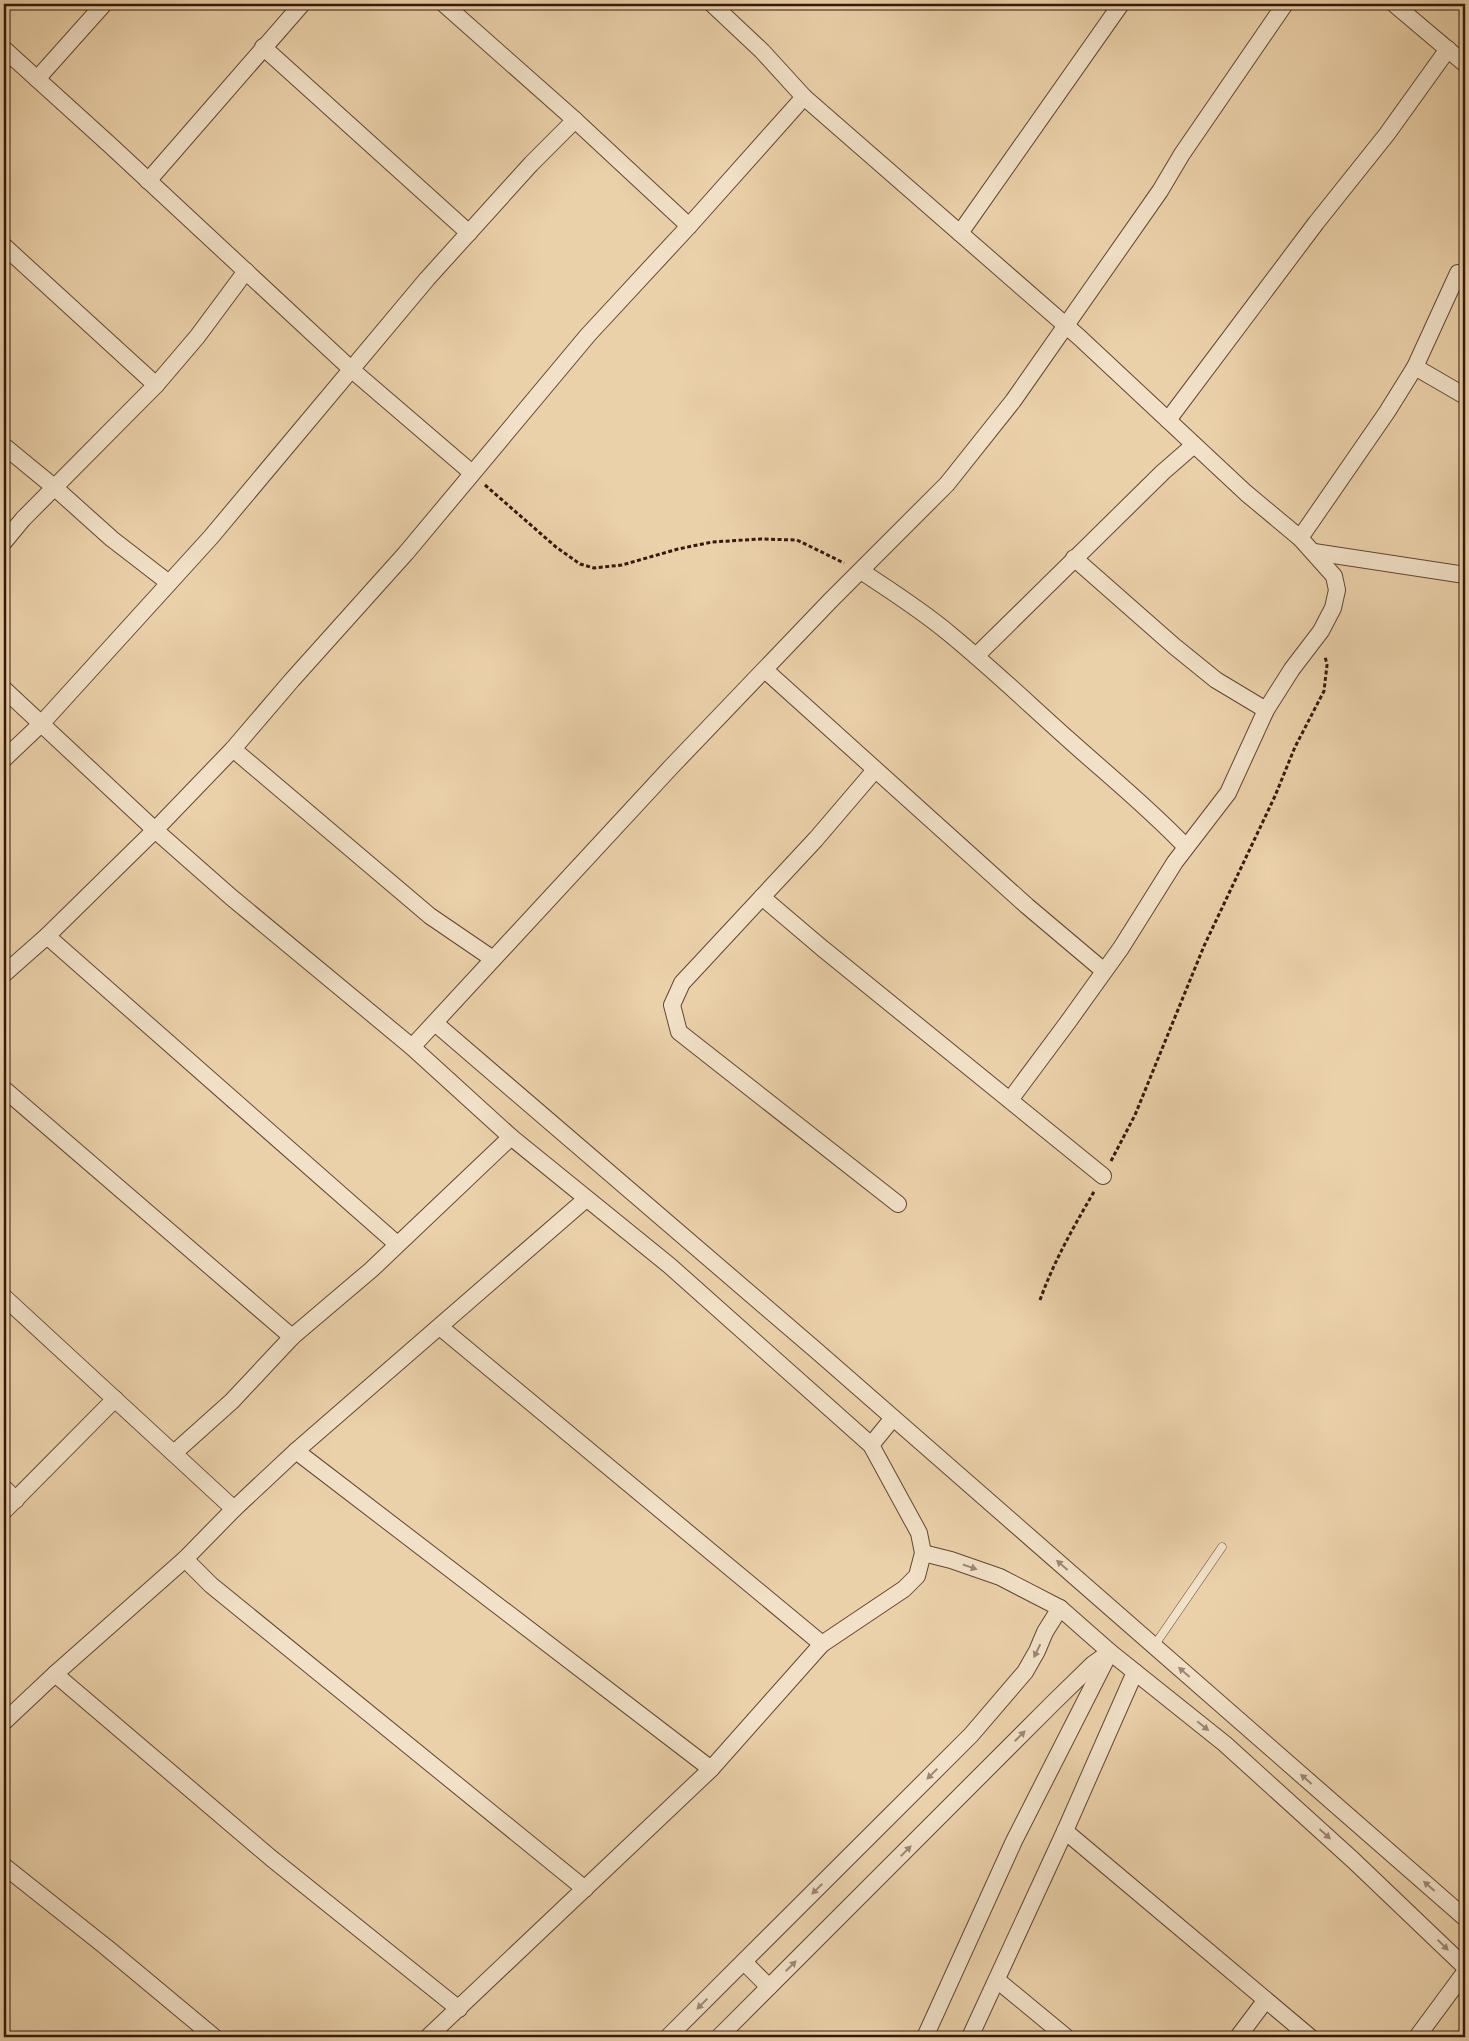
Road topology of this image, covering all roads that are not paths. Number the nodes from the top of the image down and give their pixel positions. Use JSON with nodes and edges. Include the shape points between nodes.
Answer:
{"nodes":[{"id":1,"x":104,"y":4,"type":"edge"},
{"id":2,"x":302,"y":4,"type":"edge"},
{"id":3,"x":444,"y":4,"type":"edge"},
{"id":4,"x":712,"y":4,"type":"edge"},
{"id":5,"x":1120,"y":4,"type":"edge"},
{"id":6,"x":1285,"y":4,"type":"edge"},
{"id":7,"x":1394,"y":4,"type":"edge"},
{"id":8,"x":263,"y":47,"type":"junction"},
{"id":9,"x":1448,"y":48,"type":"junction"},
{"id":10,"x":4,"y":50,"type":"edge"},
{"id":11,"x":1465,"y":64,"type":"edge"},
{"id":12,"x":37,"y":80,"type":"junction"},
{"id":13,"x":804,"y":97,"type":"junction"},
{"id":14,"x":574,"y":120,"type":"junction"},
{"id":15,"x":148,"y":181,"type":"junction"},
{"id":16,"x":689,"y":226,"type":"junction"},
{"id":17,"x":469,"y":233,"type":"junction"},
{"id":18,"x":960,"y":233,"type":"junction"},
{"id":19,"x":4,"y":246,"type":"edge"},
{"id":20,"x":246,"y":271,"type":"junction"},
{"id":21,"x":1458,"y":274,"type":"dead end"},
{"id":22,"x":1066,"y":325,"type":"junction"},
{"id":23,"x":1415,"y":367,"type":"junction"},
{"id":24,"x":352,"y":370,"type":"junction"},
{"id":25,"x":156,"y":385,"type":"junction"},
{"id":26,"x":1465,"y":396,"type":"edge"},
{"id":27,"x":1168,"y":420,"type":"junction"},
{"id":28,"x":1194,"y":445,"type":"junction"},
{"id":29,"x":4,"y":446,"type":"edge"},
{"id":30,"x":472,"y":473,"type":"junction"},
{"id":31,"x":54,"y":487,"type":"junction"},
{"id":32,"x":1300,"y":538,"type":"junction"},
{"id":33,"x":4,"y":542,"type":"edge"},
{"id":34,"x":1314,"y":552,"type":"junction"},
{"id":35,"x":1074,"y":558,"type":"junction"},
{"id":36,"x":861,"y":571,"type":"junction"},
{"id":37,"x":1465,"y":575,"type":"edge"},
{"id":38,"x":169,"y":584,"type":"junction"},
{"id":39,"x":976,"y":656,"type":"junction"},
{"id":40,"x":765,"y":670,"type":"junction"},
{"id":41,"x":4,"y":689,"type":"edge"},
{"id":42,"x":1266,"y":710,"type":"junction"},
{"id":43,"x":42,"y":724,"type":"junction"},
{"id":44,"x":233,"y":749,"type":"junction"},
{"id":45,"x":4,"y":759,"type":"edge"},
{"id":46,"x":875,"y":770,"type":"junction"},
{"id":47,"x":156,"y":830,"type":"junction"},
{"id":48,"x":1186,"y":848,"type":"junction"},
{"id":49,"x":762,"y":897,"type":"junction"},
{"id":50,"x":47,"y":936,"type":"junction"},
{"id":51,"x":493,"y":959,"type":"junction"},
{"id":52,"x":1104,"y":971,"type":"junction"},
{"id":53,"x":4,"y":974,"type":"edge"},
{"id":54,"x":435,"y":1023,"type":"junction"},
{"id":55,"x":412,"y":1047,"type":"junction"},
{"id":56,"x":4,"y":1089,"type":"edge"},
{"id":57,"x":1010,"y":1100,"type":"junction"},
{"id":58,"x":511,"y":1137,"type":"junction"},
{"id":59,"x":1103,"y":1176,"type":"road end"},
{"id":60,"x":586,"y":1199,"type":"junction"},
{"id":61,"x":898,"y":1204,"type":"dead end"},
{"id":62,"x":397,"y":1244,"type":"junction"},
{"id":63,"x":4,"y":1297,"type":"edge"},
{"id":64,"x":440,"y":1327,"type":"junction"},
{"id":65,"x":292,"y":1337,"type":"junction"},
{"id":66,"x":115,"y":1399,"type":"junction"},
{"id":67,"x":894,"y":1418,"type":"junction"},
{"id":68,"x":871,"y":1445,"type":"junction"},
{"id":69,"x":296,"y":1450,"type":"junction"},
{"id":70,"x":174,"y":1453,"type":"junction"},
{"id":71,"x":4,"y":1488,"type":"edge"},
{"id":72,"x":16,"y":1500,"type":"junction"},
{"id":73,"x":234,"y":1509,"type":"junction"},
{"id":74,"x":4,"y":1511,"type":"edge"},
{"id":75,"x":1222,"y":1547,"type":"dead end"},
{"id":76,"x":923,"y":1553,"type":"junction"},
{"id":77,"x":184,"y":1559,"type":"junction"},
{"id":78,"x":1060,"y":1608,"type":"junction"},
{"id":79,"x":822,"y":1644,"type":"junction"},
{"id":80,"x":1154,"y":1646,"type":"junction"},
{"id":81,"x":1110,"y":1652,"type":"junction"},
{"id":82,"x":1135,"y":1672,"type":"junction"},
{"id":83,"x":55,"y":1674,"type":"junction"},
{"id":84,"x":4,"y":1722,"type":"edge"},
{"id":85,"x":711,"y":1769,"type":"junction"},
{"id":86,"x":1065,"y":1832,"type":"junction"},
{"id":87,"x":4,"y":1866,"type":"edge"},
{"id":88,"x":585,"y":1889,"type":"junction"},
{"id":89,"x":1465,"y":1918,"type":"edge"},
{"id":90,"x":744,"y":1962,"type":"junction"},
{"id":91,"x":1465,"y":1967,"type":"edge"},
{"id":92,"x":1465,"y":1972,"type":"edge"},
{"id":93,"x":997,"y":1980,"type":"junction"},
{"id":94,"x":769,"y":1987,"type":"junction"},
{"id":95,"x":1265,"y":2001,"type":"junction"},
{"id":96,"x":459,"y":2009,"type":"junction"},
{"id":97,"x":214,"y":2037,"type":"edge"},
{"id":98,"x":428,"y":2037,"type":"edge"},
{"id":99,"x":668,"y":2037,"type":"edge"},
{"id":100,"x":719,"y":2037,"type":"edge"},
{"id":101,"x":925,"y":2037,"type":"edge"},
{"id":102,"x":970,"y":2037,"type":"edge"},
{"id":103,"x":1066,"y":2037,"type":"edge"},
{"id":104,"x":1238,"y":2037,"type":"edge"},
{"id":105,"x":1310,"y":2037,"type":"edge"},
{"id":106,"x":1417,"y":2037,"type":"edge"}],
"edges":[{"from":1,"to":12,"type":"street"},
{"from":2,"to":8,"type":"street"},
{"from":3,"to":14,"type":"street"},
{"from":4,"to":13,"type":"street"},
{"from":5,"to":18,"type":"street"},
{"from":6,"to":22,"type":"street"},
{"from":7,"to":9,"type":"street"},
{"from":8,"to":15,"type":"street"},
{"from":8,"to":17,"type":"street"},
{"from":9,"to":11,"type":"street"},
{"from":9,"to":27,"type":"street","via":[[1387,134]]},
{"from":10,"to":12,"type":"street"},
{"from":12,"to":15,"type":"street"},
{"from":13,"to":16,"type":"street"},
{"from":13,"to":18,"type":"street"},
{"from":14,"to":16,"type":"street"},
{"from":14,"to":17,"type":"street"},
{"from":15,"to":20,"type":"street"},
{"from":16,"to":30,"type":"street","via":[[588,334]]},
{"from":17,"to":24,"type":"street"},
{"from":18,"to":22,"type":"street"},
{"from":19,"to":25,"type":"street"},
{"from":20,"to":24,"type":"street"},
{"from":20,"to":25,"type":"street"},
{"from":21,"to":23,"type":"street"},
{"from":22,"to":27,"type":"street"},
{"from":22,"to":36,"type":"street","via":[[1013,401],[947,484]]},
{"from":23,"to":26,"type":"street"},
{"from":23,"to":32,"type":"street"},
{"from":24,"to":30,"type":"street"},
{"from":24,"to":38,"type":"street"},
{"from":25,"to":31,"type":"street"},
{"from":27,"to":28,"type":"street"},
{"from":28,"to":32,"type":"street"},
{"from":28,"to":35,"type":"street"},
{"from":29,"to":31,"type":"street"},
{"from":30,"to":44,"type":"street"},
{"from":31,"to":33,"type":"street"},
{"from":31,"to":38,"type":"street"},
{"from":32,"to":34,"type":"street"},
{"from":34,"to":37,"type":"street"},
{"from":34,"to":42,"type":"street","via":[[1334,576],[1337,590],[1333,608],[1321,631]]},
{"from":35,"to":39,"type":"street"},
{"from":35,"to":42,"type":"street","via":[[1216,680]]},
{"from":36,"to":39,"type":"street","via":[[913,606]]},
{"from":36,"to":40,"type":"street"},
{"from":38,"to":43,"type":"street"},
{"from":39,"to":48,"type":"street","via":[[1127,790]]},
{"from":40,"to":46,"type":"street"},
{"from":40,"to":51,"type":"street"},
{"from":41,"to":43,"type":"street"},
{"from":42,"to":48,"type":"street","via":[[1228,793]]},
{"from":43,"to":45,"type":"street"},
{"from":43,"to":47,"type":"street"},
{"from":44,"to":47,"type":"street"},
{"from":44,"to":51,"type":"street","via":[[430,916]]},
{"from":46,"to":49,"type":"street"},
{"from":46,"to":52,"type":"street"},
{"from":47,"to":50,"type":"street"},
{"from":47,"to":55,"type":"street"},
{"from":48,"to":52,"type":"street"},
{"from":49,"to":57,"type":"street"},
{"from":49,"to":61,"type":"street","via":[[682,983],[672,1005],[680,1032]]},
{"from":50,"to":53,"type":"street"},
{"from":50,"to":62,"type":"street"},
{"from":51,"to":54,"type":"street"},
{"from":52,"to":57,"type":"street"},
{"from":54,"to":55,"type":"street"},
{"from":54,"to":67,"type":"street"},
{"from":55,"to":58,"type":"street"},
{"from":56,"to":65,"type":"street"},
{"from":57,"to":59,"type":"street"},
{"from":58,"to":60,"type":"street"},
{"from":58,"to":62,"type":"street"},
{"from":60,"to":64,"type":"street"},
{"from":60,"to":68,"type":"street","via":[[670,1266]]},
{"from":62,"to":65,"type":"street"},
{"from":63,"to":66,"type":"street"},
{"from":64,"to":69,"type":"street"},
{"from":64,"to":79,"type":"street"},
{"from":65,"to":70,"type":"street","via":[[232,1401]]},
{"from":66,"to":70,"type":"street"},
{"from":66,"to":72,"type":"street"},
{"from":67,"to":68,"type":"street"},
{"from":80,"to":67,"type":"street","one_way":true},
{"from":68,"to":76,"type":"street","via":[[919,1533]]},
{"from":69,"to":73,"type":"street"},
{"from":69,"to":85,"type":"street"},
{"from":70,"to":73,"type":"street"},
{"from":71,"to":72,"type":"street"},
{"from":72,"to":74,"type":"street"},
{"from":73,"to":77,"type":"street"},
{"from":75,"to":80,"type":"lane"},
{"from":76,"to":78,"type":"street","one_way":true,"via":[[1000,1577]]},
{"from":76,"to":79,"type":"street","via":[[917,1576],[904,1589]]},
{"from":77,"to":83,"type":"street"},
{"from":77,"to":88,"type":"street","via":[[211,1585]]},
{"from":78,"to":81,"type":"street"},
{"from":78,"to":90,"type":"street","one_way":true,"via":[[1025,1672],[971,1735]]},
{"from":79,"to":85,"type":"street"},
{"from":89,"to":80,"type":"street","one_way":true},
{"from":81,"to":82,"type":"street"},
{"from":94,"to":81,"type":"street","one_way":true,"via":[[1052,1704]]},
{"from":81,"to":101,"type":"street","via":[[1014,1842]]},
{"from":82,"to":86,"type":"street"},
{"from":82,"to":91,"type":"street","one_way":true,"via":[[1225,1744]]},
{"from":83,"to":84,"type":"street"},
{"from":83,"to":96,"type":"street","via":[[271,1858]]},
{"from":85,"to":88,"type":"street"},
{"from":86,"to":93,"type":"street"},
{"from":86,"to":95,"type":"street"},
{"from":87,"to":97,"type":"street"},
{"from":88,"to":96,"type":"street"},
{"from":90,"to":94,"type":"street"},
{"from":90,"to":99,"type":"street","one_way":true},
{"from":92,"to":106,"type":"street"},
{"from":93,"to":102,"type":"street"},
{"from":93,"to":103,"type":"street"},
{"from":94,"to":100,"type":"street"},
{"from":95,"to":104,"type":"street"},
{"from":95,"to":105,"type":"street"},
{"from":96,"to":98,"type":"street"}]}
